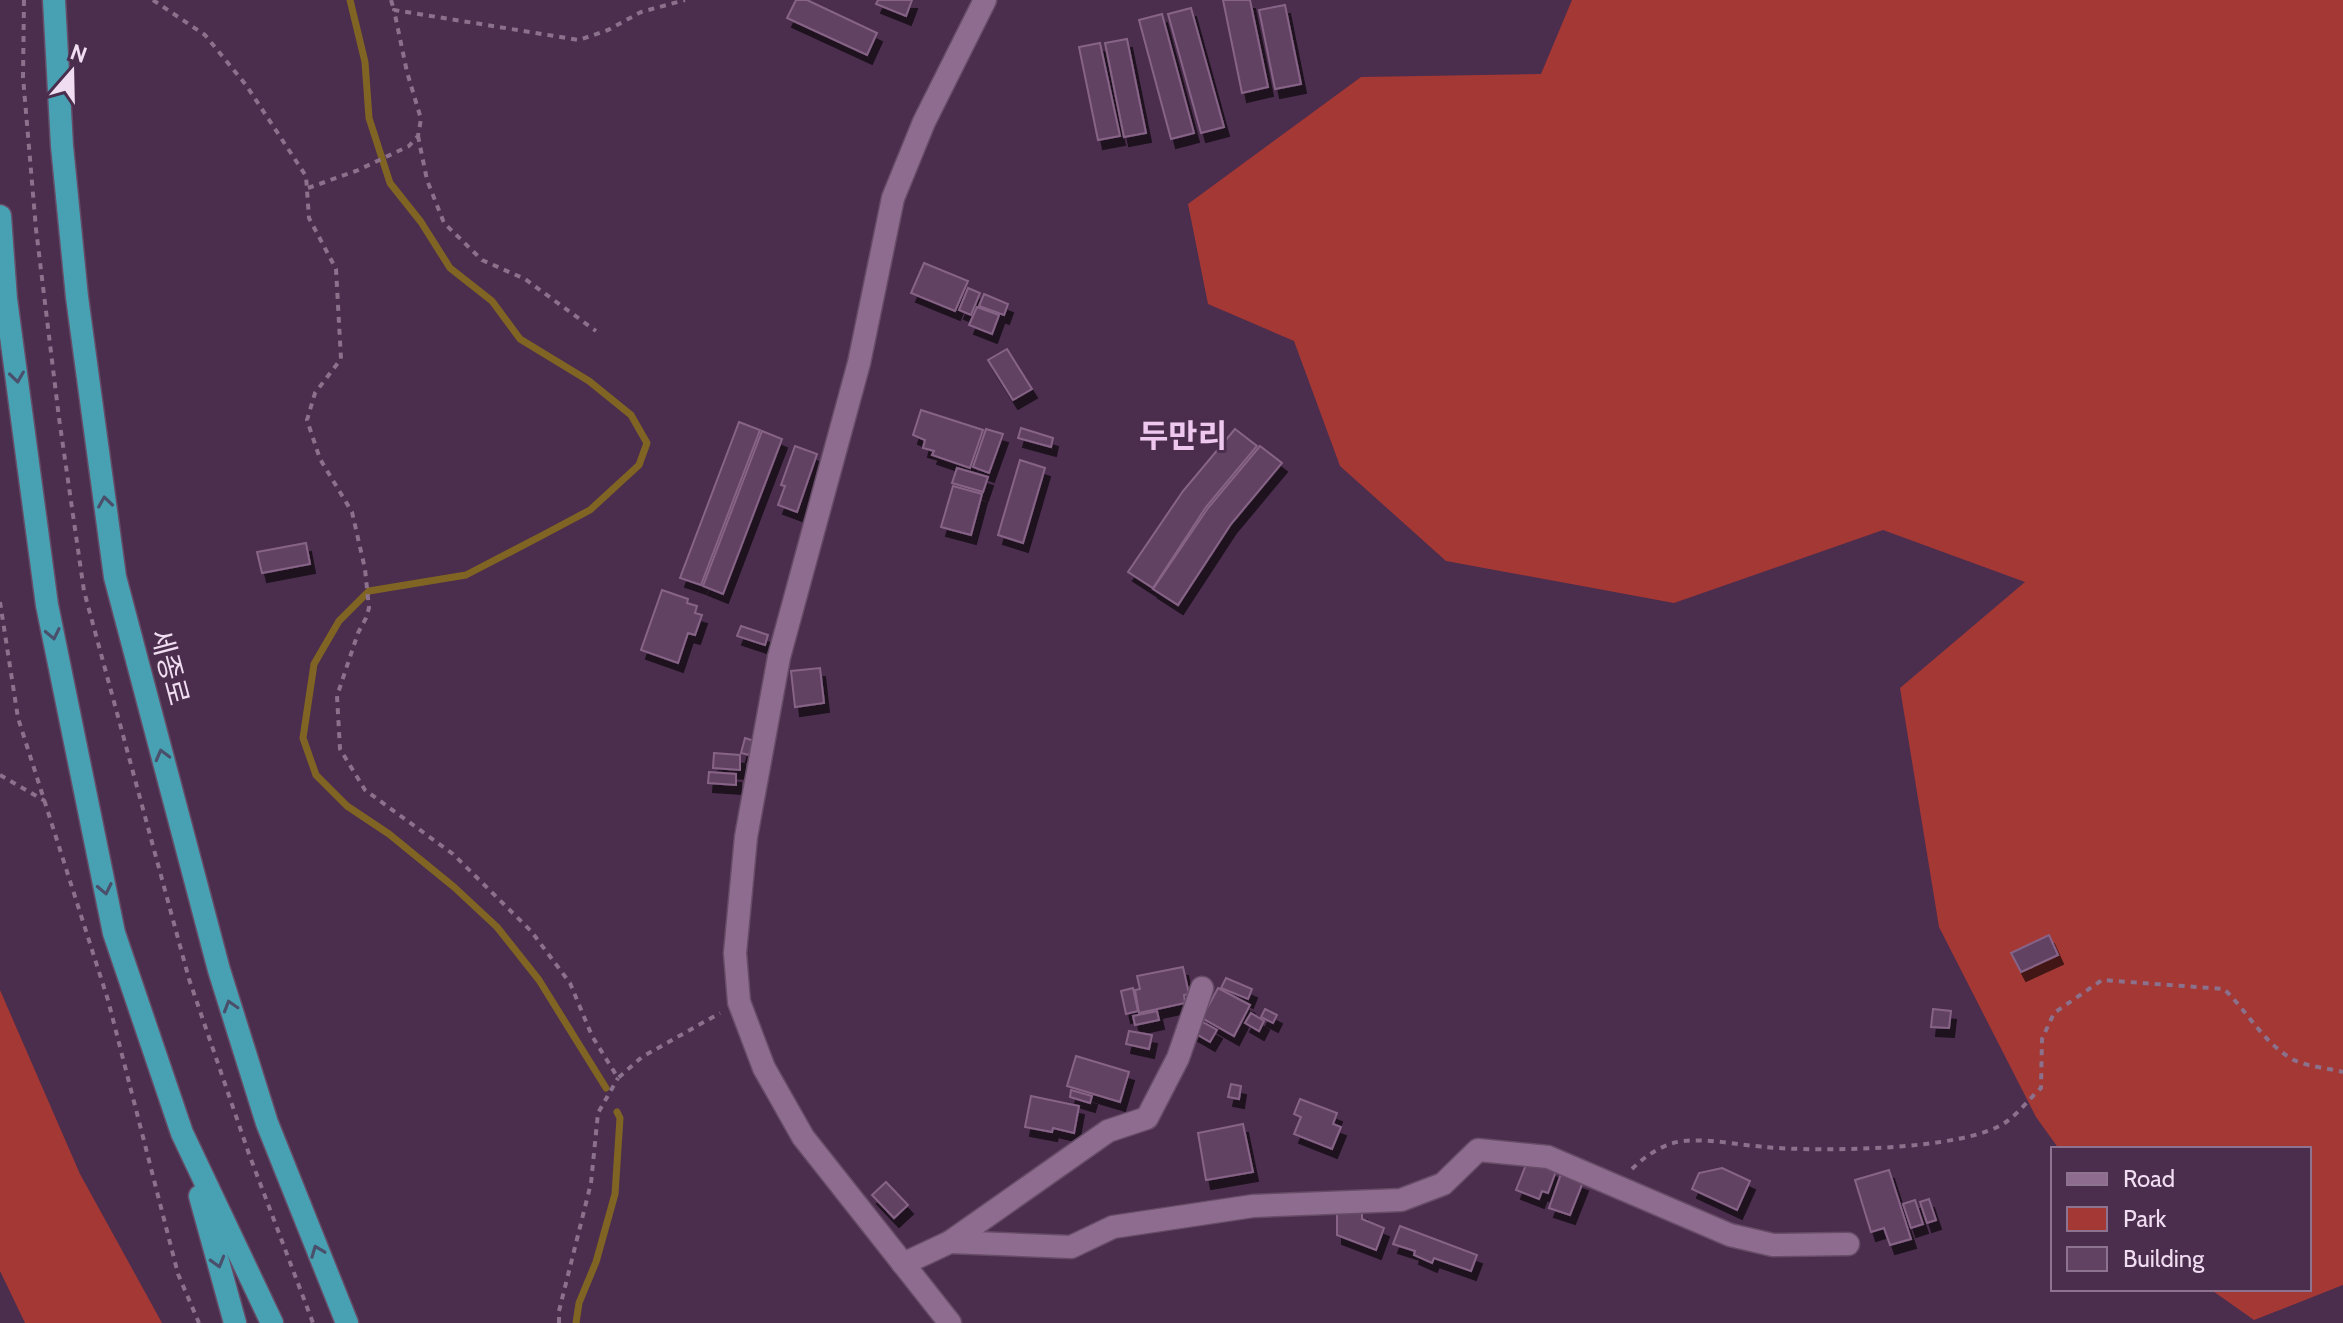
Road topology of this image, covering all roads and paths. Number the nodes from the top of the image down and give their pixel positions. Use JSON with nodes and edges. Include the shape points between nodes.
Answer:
{"nodes":[{"id":1,"x":54,"y":0,"type":"edge"},
{"id":2,"x":153,"y":0,"type":"edge"},
{"id":3,"x":391,"y":0,"type":"edge"},
{"id":4,"x":685,"y":0,"type":"edge"},
{"id":5,"x":985,"y":0,"type":"edge"},
{"id":6,"x":394,"y":10,"type":"junction"},
{"id":7,"x":418,"y":136,"type":"junction"},
{"id":8,"x":307,"y":188,"type":"junction"},
{"id":9,"x":0,"y":216,"type":"edge"},
{"id":10,"x":596,"y":331,"type":"dead end"},
{"id":11,"x":0,"y":602,"type":"edge"},
{"id":12,"x":0,"y":775,"type":"edge"},
{"id":13,"x":45,"y":801,"type":"junction"},
{"id":14,"x":1202,"y":988,"type":"dead end"},
{"id":15,"x":739,"y":1002,"type":"junction"},
{"id":16,"x":2343,"y":1072,"type":"edge"},
{"id":17,"x":618,"y":1078,"type":"junction"},
{"id":18,"x":182,"y":1133,"type":"junction"},
{"id":19,"x":1616,"y":1185,"type":"junction"},
{"id":20,"x":950,"y":1242,"type":"junction"},
{"id":21,"x":1848,"y":1244,"type":"dead end"},
{"id":22,"x":903,"y":1264,"type":"junction"},
{"id":23,"x":199,"y":1323,"type":"edge"},
{"id":24,"x":235,"y":1323,"type":"edge"},
{"id":25,"x":272,"y":1323,"type":"edge"},
{"id":26,"x":350,"y":1323,"type":"edge"},
{"id":27,"x":559,"y":1323,"type":"edge"},
{"id":28,"x":950,"y":1323,"type":"edge"}],
"edges":[{"from":26,"to":1,"type":"highway","name":"세종로","one_way":true,"via":[[267,1123],[219,970],[115,577],[77,297]]},
{"from":2,"to":8,"type":"path","via":[[205,35],[222,55],[306,176]]},
{"from":3,"to":6,"type":"path"},
{"from":4,"to":6,"type":"path","via":[[641,12],[579,40]]},
{"from":5,"to":15,"type":"street","via":[[893,198],[859,363],[779,657],[746,837],[735,953]]},
{"from":6,"to":7,"type":"path","via":[[421,119]]},
{"from":7,"to":8,"type":"path","via":[[409,146],[356,171]]},
{"from":7,"to":10,"type":"path","via":[[444,223],[482,260],[525,279]]},
{"from":8,"to":17,"type":"path","via":[[309,218],[336,269],[341,359],[315,393],[307,420],[320,459],[352,512],[369,608],[337,696],[340,749],[365,790],[453,854],[531,931],[570,983],[592,1036]]},
{"from":9,"to":18,"type":"highway","one_way":true,"via":[[47,605],[114,933]]},
{"from":11,"to":13,"type":"path","via":[[18,718]]},
{"from":12,"to":13,"type":"path"},
{"from":13,"to":23,"type":"path","via":[[108,1000],[178,1274]]},
{"from":14,"to":20,"type":"street","via":[[1178,1058],[1147,1118],[1108,1131]]},
{"from":15,"to":17,"type":"path","via":[[642,1057]]},
{"from":15,"to":22,"type":"street","via":[[764,1068],[803,1137]]},
{"from":16,"to":19,"type":"path","via":[[2297,1061],[2271,1044],[2224,989],[2102,980],[2054,1013],[2042,1039],[2041,1088],[2006,1122],[1980,1134],[1841,1149],[1675,1143],[1644,1157]]},
{"from":17,"to":27,"type":"path","via":[[598,1113],[591,1183]]},
{"from":18,"to":24,"type":"highway","one_way":true},
{"from":18,"to":25,"type":"highway"},
{"from":19,"to":20,"type":"street","via":[[1548,1157],[1478,1150],[1443,1184],[1401,1200],[1253,1206],[1113,1227],[1071,1247]]},
{"from":19,"to":21,"type":"street","via":[[1730,1235],[1773,1245]]},
{"from":20,"to":22,"type":"street"},
{"from":22,"to":28,"type":"street"}]}
